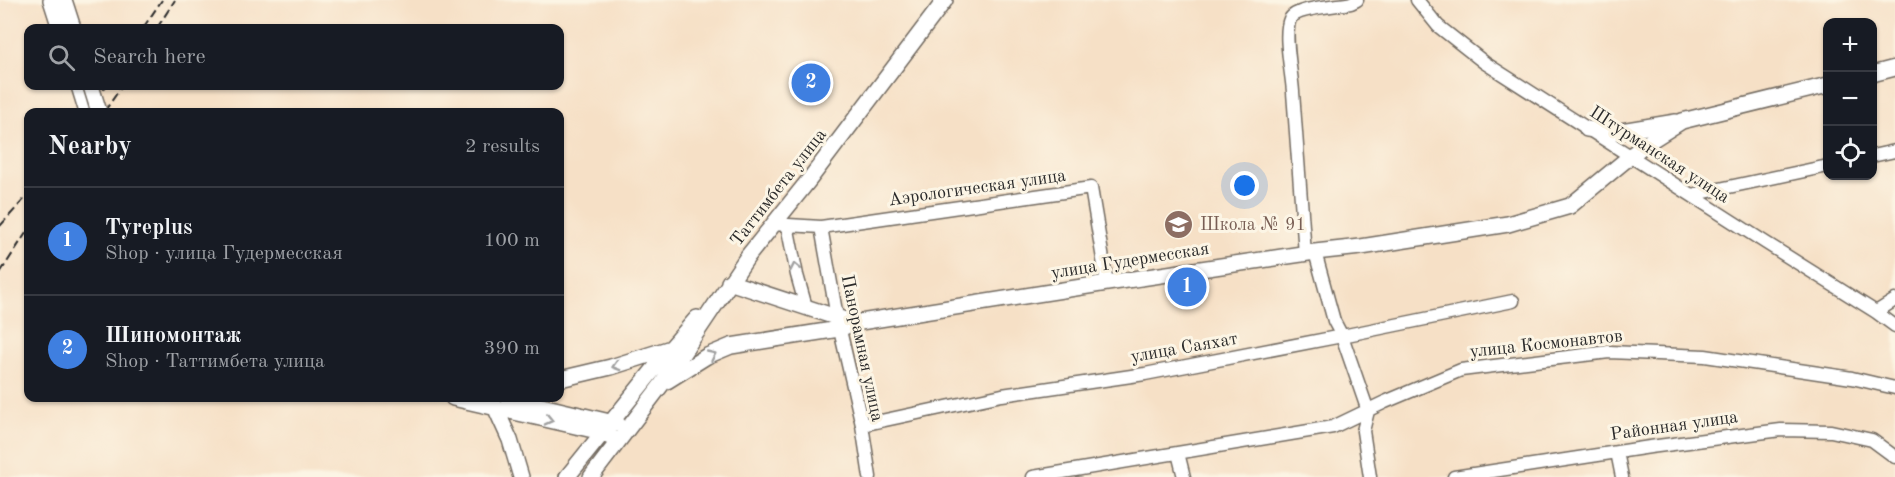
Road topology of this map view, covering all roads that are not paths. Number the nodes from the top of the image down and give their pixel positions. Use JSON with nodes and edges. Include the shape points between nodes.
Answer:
{"nodes":[{"id":1,"x":51,"y":0,"type":"edge"},
{"id":2,"x":64,"y":0,"type":"edge"},
{"id":3,"x":945,"y":0,"type":"edge"},
{"id":4,"x":1357,"y":0,"type":"edge"},
{"id":5,"x":1417,"y":0,"type":"edge"},
{"id":6,"x":59,"y":24,"type":"edge"},
{"id":7,"x":72,"y":24,"type":"edge"},
{"id":8,"x":1895,"y":68,"type":"edge"},
{"id":9,"x":1877,"y":73,"type":"edge"},
{"id":10,"x":1823,"y":86,"type":"edge"},
{"id":11,"x":80,"y":90,"type":"edge"},
{"id":12,"x":92,"y":90,"type":"edge"},
{"id":13,"x":86,"y":108,"type":"edge"},
{"id":14,"x":98,"y":108,"type":"edge"},
{"id":15,"x":1684,"y":120,"type":"junction"},
{"id":16,"x":1587,"y":129,"type":"junction"},
{"id":17,"x":1895,"y":151,"type":"edge"},
{"id":18,"x":1877,"y":155,"type":"edge"},
{"id":19,"x":1630,"y":157,"type":"junction"},
{"id":20,"x":1823,"y":167,"type":"edge"},
{"id":21,"x":1691,"y":195,"type":"junction"},
{"id":22,"x":780,"y":225,"type":"junction"},
{"id":23,"x":821,"y":227,"type":"junction"},
{"id":24,"x":1310,"y":253,"type":"junction"},
{"id":25,"x":729,"y":282,"type":"junction"},
{"id":26,"x":1107,"y":283,"type":"junction"},
{"id":27,"x":1895,"y":300,"type":"edge"},
{"id":28,"x":1513,"y":301,"type":"dead end"},
{"id":29,"x":806,"y":308,"type":"junction"},
{"id":30,"x":1876,"y":312,"type":"junction"},
{"id":31,"x":843,"y":323,"type":"junction"},
{"id":32,"x":1895,"y":326,"type":"edge"},
{"id":33,"x":1342,"y":336,"type":"junction"},
{"id":34,"x":671,"y":348,"type":"junction"},
{"id":35,"x":564,"y":378,"type":"edge"},
{"id":36,"x":662,"y":384,"type":"junction"},
{"id":37,"x":1895,"y":388,"type":"edge"},
{"id":38,"x":472,"y":402,"type":"edge"},
{"id":39,"x":522,"y":402,"type":"edge"},
{"id":40,"x":495,"y":407,"type":"junction"},
{"id":41,"x":1368,"y":411,"type":"junction"},
{"id":42,"x":862,"y":425,"type":"junction"},
{"id":43,"x":607,"y":427,"type":"junction"},
{"id":44,"x":625,"y":434,"type":"junction"},
{"id":45,"x":1617,"y":452,"type":"junction"},
{"id":46,"x":1178,"y":453,"type":"junction"},
{"id":47,"x":1895,"y":457,"type":"edge"},
{"id":48,"x":1102,"y":472,"type":"edge"},
{"id":49,"x":521,"y":477,"type":"edge"},
{"id":50,"x":567,"y":477,"type":"edge"},
{"id":51,"x":591,"y":477,"type":"edge"},
{"id":52,"x":870,"y":477,"type":"edge"},
{"id":53,"x":1033,"y":477,"type":"edge"},
{"id":54,"x":1184,"y":477,"type":"edge"},
{"id":55,"x":1370,"y":477,"type":"edge"},
{"id":56,"x":1454,"y":477,"type":"edge"},
{"id":57,"x":1622,"y":477,"type":"edge"}],
"edges":[{"from":1,"to":6,"type":"main road"},
{"from":2,"to":7,"type":"main road"},
{"from":3,"to":22,"type":"main road","name":"Таттимбета улица","via":[[809,180]]},
{"from":4,"to":24,"type":"street","via":[[1299,11],[1291,17],[1288,27]]},
{"from":5,"to":16,"type":"street","name":"Штурманская улица","via":[[1437,26],[1485,63]]},
{"from":8,"to":9,"type":"main road"},
{"from":10,"to":15,"type":"main road"},
{"from":11,"to":13,"type":"main road"},
{"from":12,"to":14,"type":"main road","bridge":true},
{"from":15,"to":16,"type":"main road","via":[[1615,132]]},
{"from":15,"to":19,"type":"main road","name":"улица Гудермесская"},
{"from":16,"to":19,"type":"street","name":"Штурманская улица"},
{"from":17,"to":18,"type":"street"},
{"from":19,"to":21,"type":"street","name":"Штурманская улица"},
{"from":19,"to":24,"type":"main road","name":"улица Гудермесская","via":[[1570,206],[1508,224]]},
{"from":20,"to":21,"type":"street"},
{"from":21,"to":30,"type":"street","name":"Штурманская улица"},
{"from":22,"to":23,"type":"street","name":"Аэрологическая улица"},
{"from":22,"to":25,"type":"main road","name":"Таттимбета улица"},
{"from":29,"to":22,"type":"street","one_way":true},
{"from":23,"to":26,"type":"street","name":"Аэрологическая улица","via":[[1091,188]]},
{"from":23,"to":31,"type":"street","name":"Панорамная улица"},
{"from":24,"to":26,"type":"main road","name":"улица Гудермесская"},
{"from":24,"to":33,"type":"street"},
{"from":25,"to":29,"type":"main road","name":"улица Гудермесская"},
{"from":25,"to":34,"type":"main road"},
{"from":25,"to":36,"type":"main road"},
{"from":26,"to":31,"type":"main road","name":"улица Гудермесская"},
{"from":27,"to":30,"type":"street"},
{"from":28,"to":33,"type":"street","name":"улица Саяхат"},
{"from":29,"to":31,"type":"main road","name":"улица Гудермесская"},
{"from":30,"to":32,"type":"street","name":"Штурманская улица"},
{"from":36,"to":31,"type":"main road","one_way":true,"via":[[731,346]]},
{"from":31,"to":42,"type":"street","name":"Панорамная улица"},
{"from":33,"to":41,"type":"street"},
{"from":33,"to":42,"type":"street","name":"улица Саяхат","via":[[1145,374],[1002,395]]},
{"from":34,"to":35,"type":"main road","one_way":true},
{"from":34,"to":43,"type":"main road"},
{"from":36,"to":44,"type":"main road"},
{"from":37,"to":41,"type":"street","name":"улица Космонавтов","via":[[1705,356],[1609,352],[1461,370]]},
{"from":38,"to":40,"type":"main road"},
{"from":39,"to":43,"type":"main road"},
{"from":40,"to":43,"type":"main road","one_way":true},
{"from":40,"to":49,"type":"main road"},
{"from":41,"to":46,"type":"street","name":"улица Космонавтов","via":[[1333,427]]},
{"from":41,"to":55,"type":"street","via":[[1363,431]]},
{"from":42,"to":52,"type":"street","name":"Панорамная улица"},
{"from":43,"to":44,"type":"main road"},
{"from":43,"to":50,"type":"main road"},
{"from":44,"to":51,"type":"main road"},
{"from":45,"to":47,"type":"street","name":"Районная улица","via":[[1781,430],[1831,431],[1872,440]]},
{"from":45,"to":56,"type":"street","name":"Районная улица"},
{"from":45,"to":57,"type":"street"},
{"from":46,"to":48,"type":"street","name":"улица Космонавтов"},
{"from":46,"to":54,"type":"street"},
{"from":48,"to":53,"type":"street","name":"улица Космонавтов"}]}
